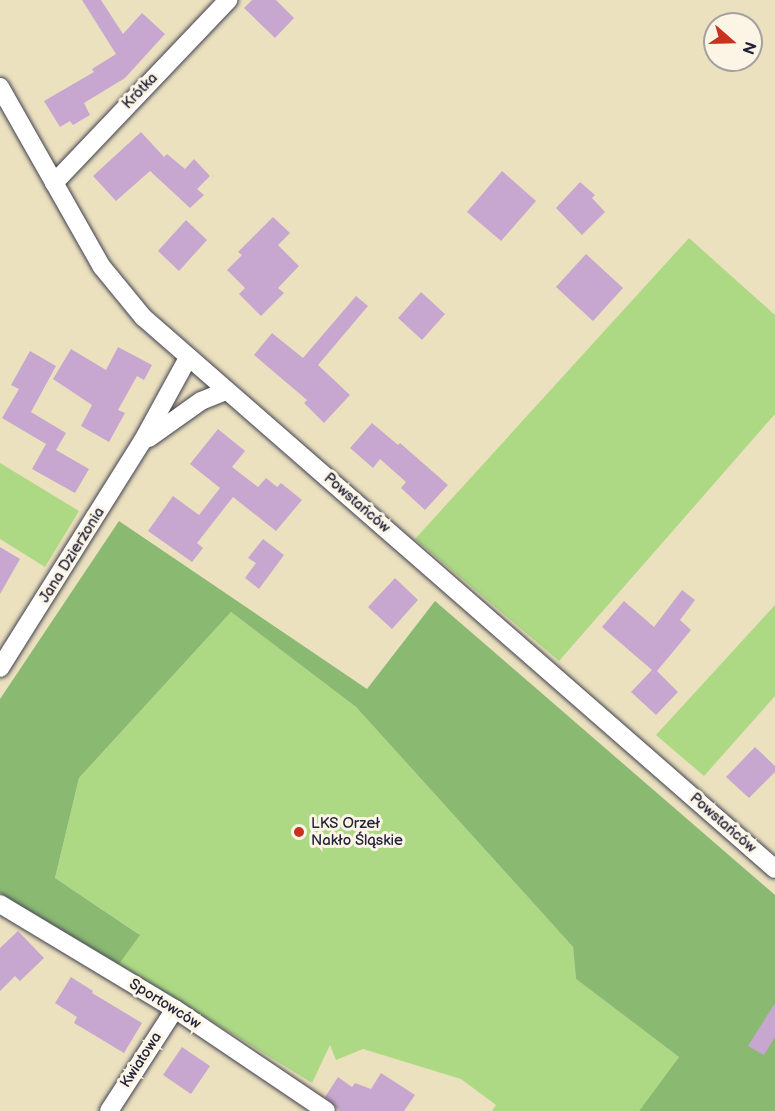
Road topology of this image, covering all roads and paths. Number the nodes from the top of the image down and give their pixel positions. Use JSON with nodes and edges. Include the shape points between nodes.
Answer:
{"nodes":[{"id":1,"x":228,"y":0,"type":"edge"},
{"id":2,"x":0,"y":87,"type":"edge"},
{"id":3,"x":54,"y":183,"type":"junction"},
{"id":4,"x":188,"y":358,"type":"junction"},
{"id":5,"x":226,"y":391,"type":"junction"},
{"id":6,"x":142,"y":442,"type":"junction"},
{"id":7,"x":0,"y":668,"type":"edge"},
{"id":8,"x":775,"y":869,"type":"edge"},
{"id":9,"x":0,"y":904,"type":"edge"},
{"id":10,"x":175,"y":1009,"type":"junction"},
{"id":11,"x":109,"y":1111,"type":"edge"},
{"id":12,"x":326,"y":1111,"type":"edge"}],
"edges":[{"from":1,"to":3,"type":"street","name":"Krótka"},
{"from":2,"to":3,"type":"street","name":"Powstańców"},
{"from":3,"to":4,"type":"street","name":"Powstańców","via":[[102,267],[143,317]]},
{"from":4,"to":5,"type":"street","name":"Powstańców"},
{"from":4,"to":6,"type":"street","name":"Jana Dzierżonia"},
{"from":5,"to":6,"type":"street","name":"Jana Dzierżonia","via":[[201,401]]},
{"from":5,"to":8,"type":"street","name":"Powstańców"},
{"from":6,"to":7,"type":"street","name":"Jana Dzierżonia"},
{"from":9,"to":10,"type":"street","name":"Sportowców"},
{"from":10,"to":11,"type":"street","name":"Kwiatowa"},
{"from":10,"to":12,"type":"street","name":"Sportowców"}]}
